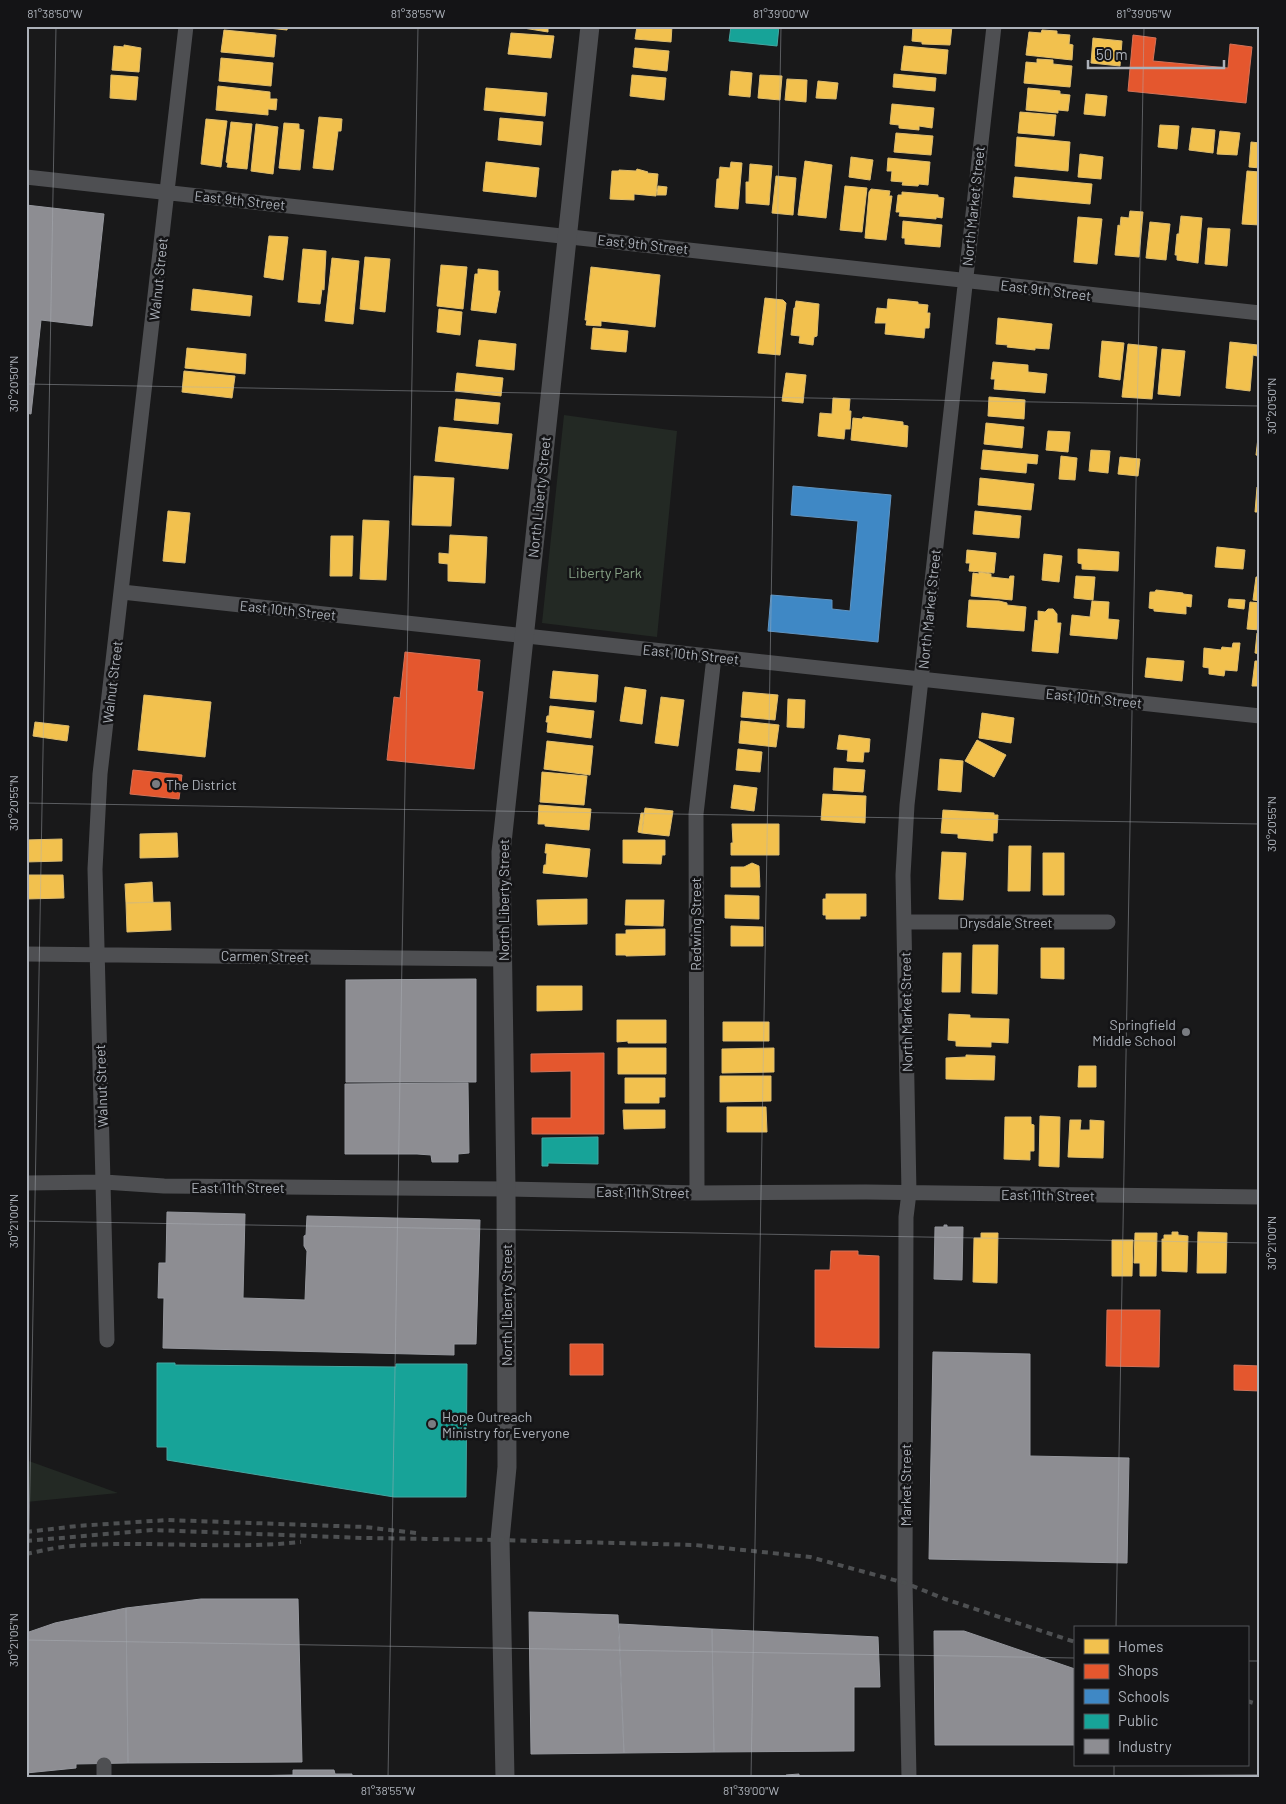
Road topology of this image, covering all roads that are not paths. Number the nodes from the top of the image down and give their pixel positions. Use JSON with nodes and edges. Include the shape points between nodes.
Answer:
{"nodes":[{"id":1,"x":186,"y":26,"type":"edge"},
{"id":2,"x":590,"y":26,"type":"edge"},
{"id":3,"x":994,"y":26,"type":"edge"},
{"id":4,"x":26,"y":177,"type":"edge"},
{"id":5,"x":168,"y":192,"type":"junction"},
{"id":6,"x":568,"y":236,"type":"junction"},
{"id":7,"x":965,"y":280,"type":"junction"},
{"id":8,"x":1260,"y":313,"type":"edge"},
{"id":9,"x":122,"y":592,"type":"junction"},
{"id":10,"x":523,"y":636,"type":"junction"},
{"id":11,"x":714,"y":657,"type":"junction"},
{"id":12,"x":921,"y":680,"type":"junction"},
{"id":13,"x":1260,"y":716,"type":"edge"},
{"id":14,"x":904,"y":922,"type":"junction"},
{"id":15,"x":1108,"y":922,"type":"dead end"},
{"id":16,"x":26,"y":954,"type":"edge"},
{"id":17,"x":98,"y":954,"type":"junction"},
{"id":18,"x":503,"y":959,"type":"junction"},
{"id":19,"x":104,"y":1182,"type":"junction"},
{"id":20,"x":26,"y":1183,"type":"edge"},
{"id":21,"x":506,"y":1189,"type":"junction"},
{"id":22,"x":697,"y":1193,"type":"junction"},
{"id":23,"x":909,"y":1193,"type":"junction"},
{"id":24,"x":1260,"y":1197,"type":"edge"},
{"id":25,"x":107,"y":1340,"type":"dead end"},
{"id":26,"x":505,"y":1778,"type":"edge"},
{"id":27,"x":909,"y":1778,"type":"edge"}],
"edges":[{"from":1,"to":5,"type":"street","name":"Walnut Street"},
{"from":2,"to":6,"type":"street","name":"North Liberty Street"},
{"from":3,"to":7,"type":"street","name":"North Market Street"},
{"from":4,"to":5,"type":"street","name":"East 9th Street"},
{"from":5,"to":6,"type":"street","name":"East 9th Street"},
{"from":5,"to":9,"type":"street","name":"Walnut Street"},
{"from":6,"to":7,"type":"street","name":"East 9th Street"},
{"from":6,"to":10,"type":"street","name":"North Liberty Street"},
{"from":7,"to":8,"type":"street","name":"East 9th Street"},
{"from":7,"to":12,"type":"street","name":"North Market Street"},
{"from":9,"to":10,"type":"street","name":"East 10th Street"},
{"from":9,"to":17,"type":"street","name":"Walnut Street","via":[[100,774],[95,868]]},
{"from":10,"to":11,"type":"street","name":"East 10th Street"},
{"from":10,"to":18,"type":"street","name":"North Liberty Street","via":[[501,852]]},
{"from":11,"to":12,"type":"street","name":"East 10th Street"},
{"from":11,"to":22,"type":"street","name":"Redwing Street","via":[[696,814]]},
{"from":12,"to":13,"type":"street","name":"East 10th Street"},
{"from":12,"to":14,"type":"street","name":"North Market Street","via":[[907,805]]},
{"from":14,"to":15,"type":"street","name":"Drysdale Street"},
{"from":14,"to":23,"type":"street","name":"North Market Street"},
{"from":16,"to":17,"type":"street","name":"Carmen Street"},
{"from":17,"to":18,"type":"street","name":"Carmen Street"},
{"from":17,"to":19,"type":"street","name":"Walnut Street"},
{"from":18,"to":21,"type":"street","name":"North Liberty Street"},
{"from":19,"to":20,"type":"street","name":"East 11th Street"},
{"from":19,"to":21,"type":"street","name":"East 11th Street","via":[[164,1186]]},
{"from":19,"to":25,"type":"street","name":"Walnut Street"},
{"from":21,"to":22,"type":"street","name":"East 11th Street"},
{"from":21,"to":26,"type":"street","name":"North Liberty Street","via":[[507,1467],[500,1540]]},
{"from":22,"to":23,"type":"street","name":"East 11th Street"},
{"from":23,"to":24,"type":"street","name":"East 11th Street"},
{"from":23,"to":27,"type":"street","name":"Market Street","via":[[906,1217],[905,1564]]}]}
